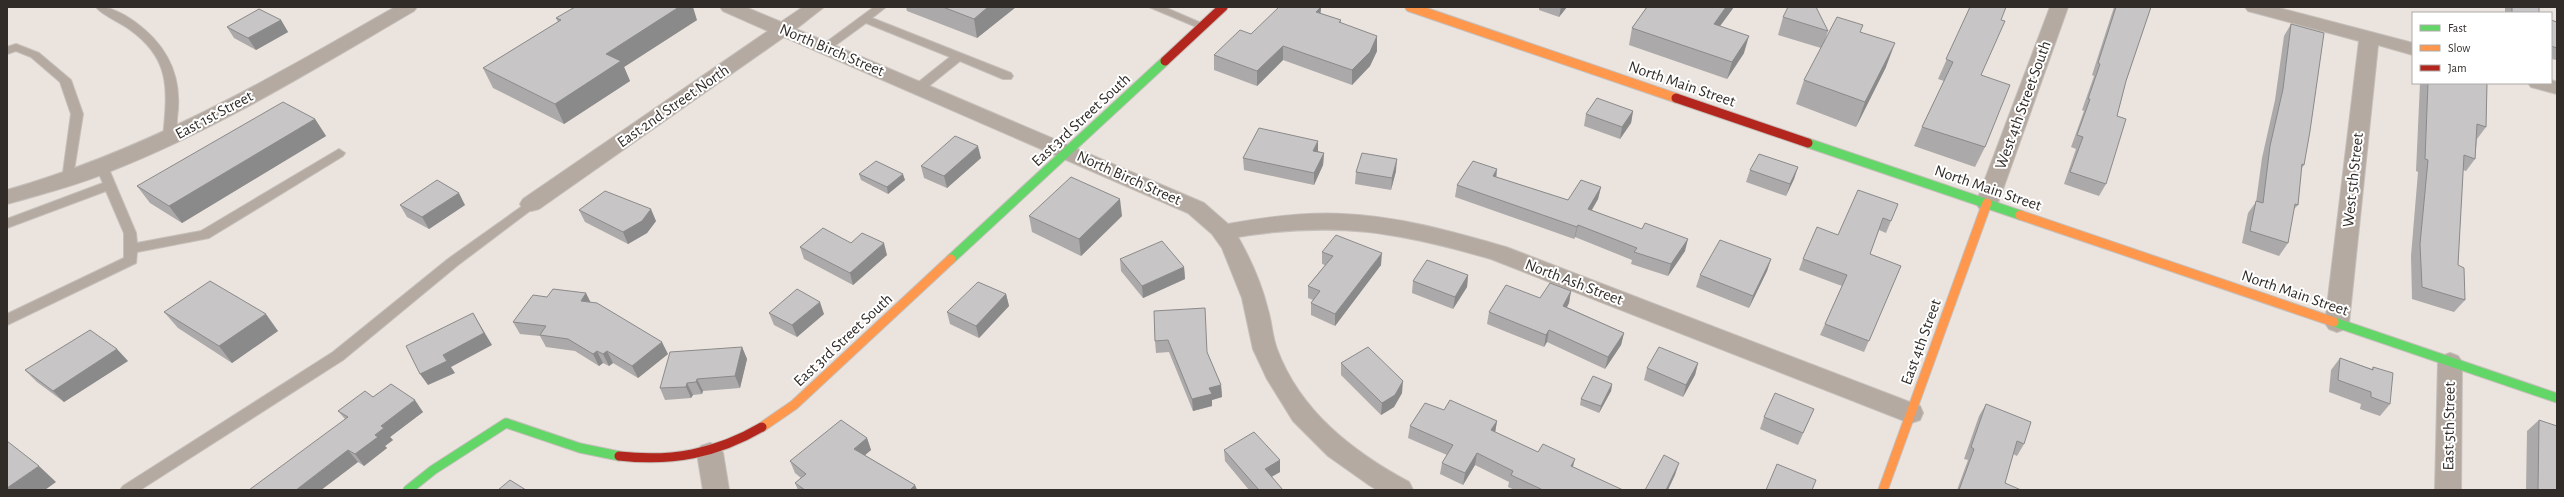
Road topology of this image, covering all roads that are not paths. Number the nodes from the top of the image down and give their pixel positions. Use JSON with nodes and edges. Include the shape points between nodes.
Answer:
{"nodes":[{"id":1,"x":101,"y":7,"type":"edge"},
{"id":2,"x":408,"y":7,"type":"edge"},
{"id":3,"x":729,"y":7,"type":"edge"},
{"id":4,"x":815,"y":7,"type":"edge"},
{"id":5,"x":880,"y":7,"type":"edge"},
{"id":6,"x":1154,"y":7,"type":"edge"},
{"id":7,"x":1223,"y":7,"type":"edge"},
{"id":8,"x":1410,"y":7,"type":"edge"},
{"id":9,"x":2059,"y":7,"type":"edge"},
{"id":10,"x":2254,"y":7,"type":"edge"},
{"id":11,"x":864,"y":19,"type":"junction"},
{"id":12,"x":1203,"y":26,"type":"junction"},
{"id":13,"x":783,"y":30,"type":"junction"},
{"id":14,"x":2369,"y":38,"type":"junction"},
{"id":15,"x":825,"y":48,"type":"junction"},
{"id":16,"x":2412,"y":49,"type":"edge"},
{"id":17,"x":7,"y":51,"type":"edge"},
{"id":18,"x":958,"y":57,"type":"junction"},
{"id":19,"x":1006,"y":76,"type":"dead end"},
{"id":20,"x":2542,"y":84,"type":"edge"},
{"id":21,"x":920,"y":87,"type":"junction"},
{"id":22,"x":2557,"y":88,"type":"edge"},
{"id":23,"x":169,"y":139,"type":"junction"},
{"id":24,"x":1069,"y":152,"type":"junction"},
{"id":25,"x":339,"y":153,"type":"dead end"},
{"id":26,"x":106,"y":176,"type":"junction"},
{"id":27,"x":68,"y":180,"type":"junction"},
{"id":28,"x":7,"y":196,"type":"edge"},
{"id":29,"x":1987,"y":203,"type":"junction"},
{"id":30,"x":531,"y":204,"type":"joint"},
{"id":31,"x":7,"y":224,"type":"edge"},
{"id":32,"x":1223,"y":232,"type":"junction"},
{"id":33,"x":131,"y":249,"type":"junction"},
{"id":34,"x":7,"y":320,"type":"edge"},
{"id":35,"x":2337,"y":323,"type":"junction"},
{"id":36,"x":2450,"y":362,"type":"junction"},
{"id":37,"x":2557,"y":398,"type":"edge"},
{"id":38,"x":1911,"y":413,"type":"junction"},
{"id":39,"x":710,"y":452,"type":"junction"},
{"id":40,"x":128,"y":490,"type":"edge"},
{"id":41,"x":408,"y":490,"type":"edge"},
{"id":42,"x":716,"y":490,"type":"edge"},
{"id":43,"x":1400,"y":490,"type":"edge"},
{"id":44,"x":1883,"y":490,"type":"edge"},
{"id":45,"x":2448,"y":490,"type":"edge"}],
"edges":[{"from":1,"to":23,"type":"lane","via":[[139,29],[158,47],[169,69],[173,94]]},
{"from":2,"to":23,"type":"street","name":"East 1st Street"},
{"from":3,"to":13,"type":"street","name":"North Birch Street"},
{"from":4,"to":13,"type":"street","name":"East 2nd Street North"},
{"from":5,"to":11,"type":"lane"},
{"from":6,"to":12,"type":"lane"},
{"from":7,"to":12,"type":"street","name":"East 3rd Street South"},
{"from":8,"to":29,"type":"street","name":"North Main Street"},
{"from":9,"to":29,"type":"street","name":"West 4th Street South"},
{"from":10,"to":14,"type":"street"},
{"from":11,"to":15,"type":"lane"},
{"from":11,"to":18,"type":"lane"},
{"from":12,"to":24,"type":"street","name":"East 3rd Street South"},
{"from":13,"to":15,"type":"street","name":"North Birch Street"},
{"from":13,"to":30,"type":"street","name":"East 2nd Street North"},
{"from":14,"to":16,"type":"street"},
{"from":14,"to":35,"type":"street","name":"West 5th Street"},
{"from":15,"to":21,"type":"street","name":"North Birch Street"},
{"from":17,"to":27,"type":"lane","via":[[16,47],[34,55],[65,80],[77,114]]},
{"from":18,"to":19,"type":"lane"},
{"from":18,"to":21,"type":"lane"},
{"from":20,"to":22,"type":"street"},
{"from":21,"to":24,"type":"street","name":"North Birch Street"},
{"from":23,"to":26,"type":"street","name":"East 1st Street"},
{"from":24,"to":32,"type":"street","name":"North Birch Street","via":[[1196,208]]},
{"from":24,"to":39,"type":"street","name":"East 3rd Street South","via":[[794,405],[766,426]]},
{"from":25,"to":33,"type":"lane","via":[[204,235]]},
{"from":26,"to":27,"type":"street","name":"East 1st Street"},
{"from":26,"to":31,"type":"lane"},
{"from":26,"to":33,"type":"lane","via":[[130,233]]},
{"from":27,"to":28,"type":"street","name":"East 1st Street"},
{"from":29,"to":35,"type":"street","name":"North Main Street"},
{"from":29,"to":38,"type":"street","name":"East 4th Street"},
{"from":30,"to":40,"type":"lane","via":[[453,262],[338,356]]},
{"from":32,"to":38,"type":"street","name":"North Ash Street","via":[[1313,221],[1358,222],[1404,228],[1448,239],[1505,255]]},
{"from":32,"to":43,"type":"street","name":"North Birch Street","via":[[1242,267],[1256,308],[1265,347],[1278,380],[1298,410],[1317,433],[1342,454]]},
{"from":33,"to":34,"type":"lane","via":[[131,260]]},
{"from":35,"to":36,"type":"street","name":"North Main Street"},
{"from":36,"to":37,"type":"street","name":"North Main Street"},
{"from":36,"to":45,"type":"street","name":"East 5th Street"},
{"from":38,"to":44,"type":"street","name":"East 4th Street"},
{"from":39,"to":41,"type":"street","name":"East 3rd Street South","via":[[666,460],[637,458],[550,440],[506,423],[433,470]]},
{"from":39,"to":42,"type":"street"}]}
